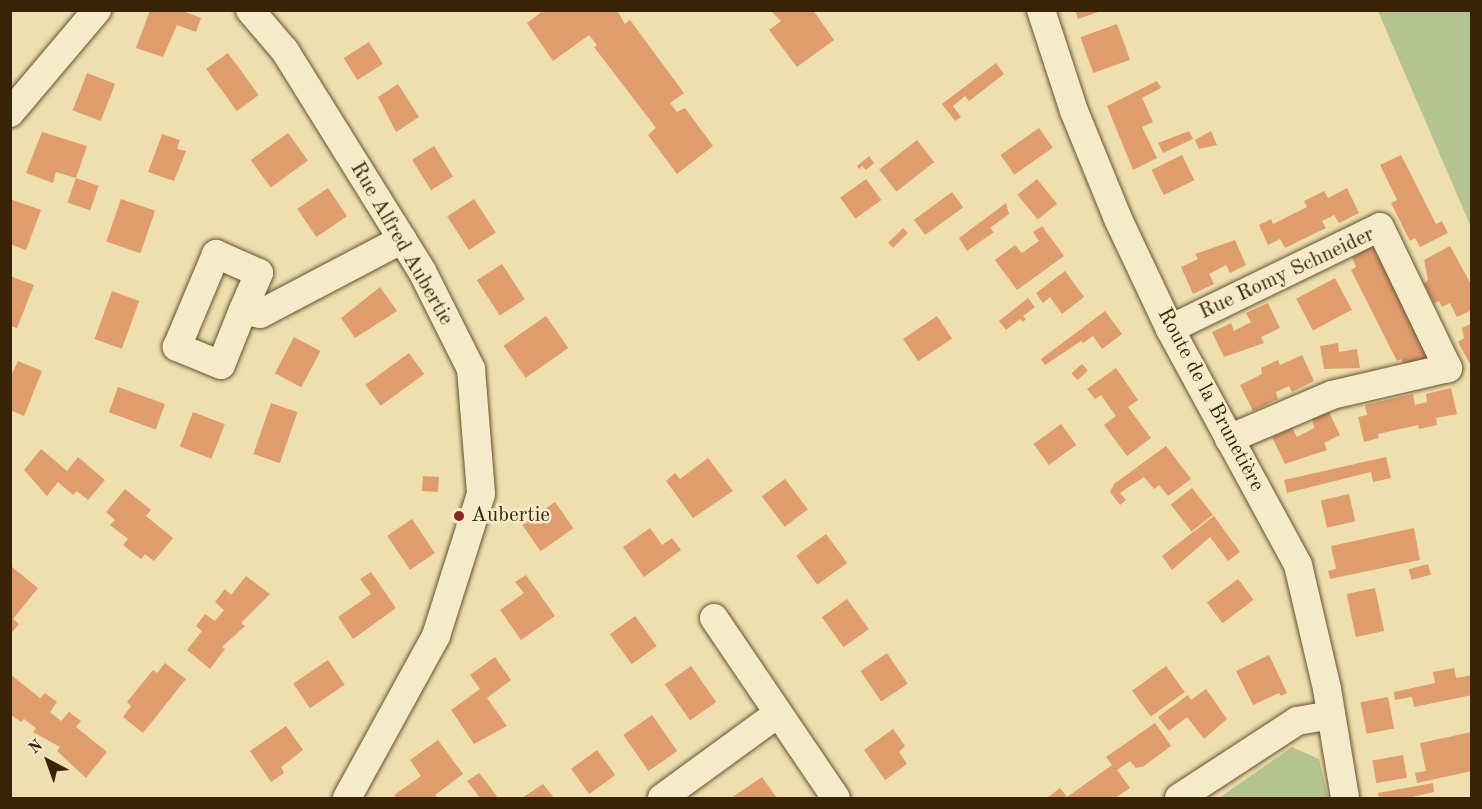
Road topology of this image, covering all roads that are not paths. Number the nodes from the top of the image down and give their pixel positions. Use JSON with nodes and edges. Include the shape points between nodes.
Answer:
{"nodes":[{"id":1,"x":97,"y":10,"type":"edge"},
{"id":2,"x":250,"y":10,"type":"edge"},
{"id":3,"x":1041,"y":10,"type":"edge"},
{"id":4,"x":10,"y":113,"type":"edge"},
{"id":5,"x":403,"y":239,"type":"junction"},
{"id":6,"x":243,"y":310,"type":"dead end"},
{"id":7,"x":1170,"y":329,"type":"junction"},
{"id":8,"x":1229,"y":439,"type":"junction"},
{"id":9,"x":714,"y":618,"type":"dead end"},
{"id":10,"x":777,"y":714,"type":"junction"},
{"id":11,"x":1330,"y":715,"type":"junction"},
{"id":12,"x":346,"y":798,"type":"edge"},
{"id":13,"x":662,"y":798,"type":"edge"},
{"id":14,"x":836,"y":798,"type":"edge"},
{"id":15,"x":1179,"y":798,"type":"edge"},
{"id":16,"x":1346,"y":798,"type":"edge"}],
"edges":[{"from":1,"to":4,"type":"street"},
{"from":2,"to":5,"type":"street","name":"Rue Alfred Aubertie","via":[[285,51]]},
{"from":3,"to":7,"type":"street","name":"Route de la Brunetière","via":[[1074,111]]},
{"from":5,"to":6,"type":"street","via":[[260,314]]},
{"from":5,"to":12,"type":"street","name":"Rue Alfred Aubertie","via":[[471,369],[481,494],[436,636]]},
{"from":7,"to":8,"type":"street","name":"Route de la Brunetière"},
{"from":7,"to":8,"type":"street","name":"Rue Romy Schneider","via":[[1380,227],[1448,368],[1332,395]]},
{"from":8,"to":11,"type":"street","name":"Route de la Brunetière","via":[[1298,565]]},
{"from":9,"to":10,"type":"street"},
{"from":10,"to":13,"type":"street"},
{"from":10,"to":14,"type":"street"},
{"from":11,"to":15,"type":"street","via":[[1296,721]]},
{"from":11,"to":16,"type":"street","name":"Route de la Brunetière"}]}
